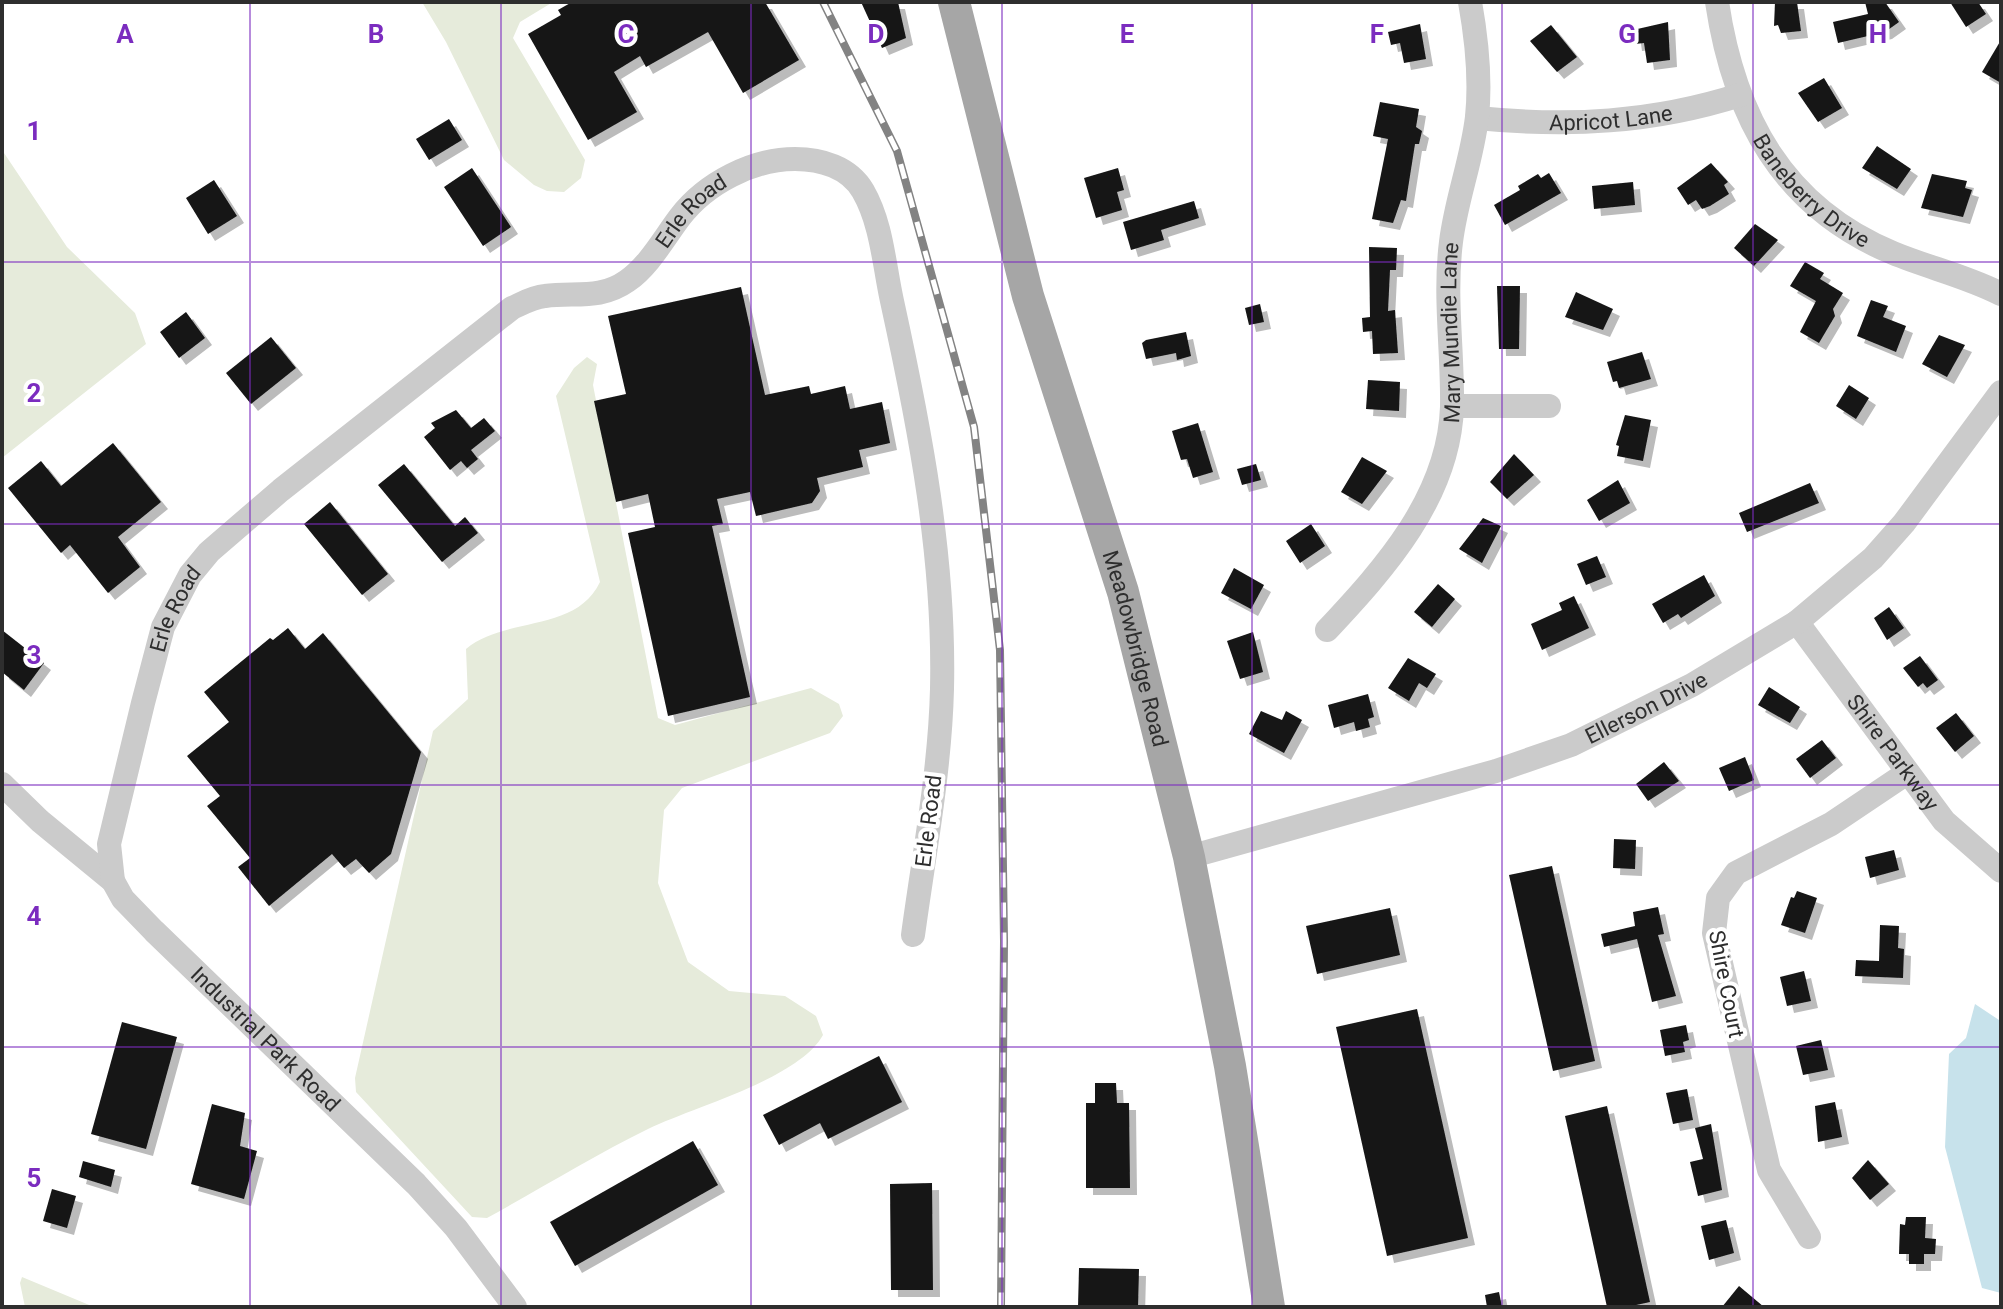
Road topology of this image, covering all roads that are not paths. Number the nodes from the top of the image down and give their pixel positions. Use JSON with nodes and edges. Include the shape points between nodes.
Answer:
{"nodes":[{"id":1,"x":954,"y":2,"type":"edge"},
{"id":2,"x":1470,"y":2,"type":"edge"},
{"id":3,"x":1717,"y":2,"type":"edge"},
{"id":4,"x":1740,"y":95,"type":"junction"},
{"id":5,"x":1477,"y":118,"type":"junction"},
{"id":6,"x":2001,"y":294,"type":"edge"},
{"id":7,"x":2001,"y":392,"type":"edge"},
{"id":8,"x":1452,"y":406,"type":"junction"},
{"id":9,"x":1549,"y":406,"type":"dead end"},
{"id":10,"x":1797,"y":622,"type":"junction"},
{"id":11,"x":1327,"y":630,"type":"dead end"},
{"id":12,"x":1907,"y":773,"type":"junction"},
{"id":13,"x":2,"y":784,"type":"edge"},
{"id":14,"x":1189,"y":857,"type":"junction"},
{"id":15,"x":2001,"y":871,"type":"edge"},
{"id":16,"x":113,"y":881,"type":"junction"},
{"id":17,"x":913,"y":935,"type":"dead end"},
{"id":18,"x":1809,"y":1237,"type":"dead end"},
{"id":19,"x":515,"y":1307,"type":"edge"},
{"id":20,"x":1269,"y":1307,"type":"edge"}],
"edges":[{"from":1,"to":14,"type":"main road","name":"Meadowbridge Road","via":[[1028,296],[1123,592]]},
{"from":2,"to":5,"type":"street","name":"Mary Mundie Lane","via":[[1478,47]]},
{"from":3,"to":4,"type":"street","name":"Baneberry Drive"},
{"from":4,"to":5,"type":"street","name":"Apricot Lane","via":[[1623,122]]},
{"from":4,"to":6,"type":"street","name":"Baneberry Drive","via":[[1768,153],[1828,218],[1895,254]]},
{"from":5,"to":8,"type":"street","name":"Mary Mundie Lane","via":[[1449,258]]},
{"from":7,"to":10,"type":"street","name":"Ellerson Drive","via":[[1904,523],[1838,591]]},
{"from":8,"to":9,"type":"street"},
{"from":8,"to":11,"type":"street","name":"Mary Mundie Lane","via":[[1444,459],[1419,516]]},
{"from":10,"to":12,"type":"street","name":"Shire Parkway"},
{"from":10,"to":14,"type":"street","name":"Ellerson Drive","via":[[1692,685],[1571,745]]},
{"from":12,"to":15,"type":"street","name":"Shire Parkway","via":[[1944,821]]},
{"from":12,"to":18,"type":"street","name":"Shire Court","via":[[1831,824],[1736,873],[1718,898],[1714,915],[1766,1161]]},
{"from":13,"to":16,"type":"street","name":"Industrial Park Road"},
{"from":14,"to":20,"type":"main road","name":"Meadowbridge Road"},
{"from":16,"to":17,"type":"street","name":"Erle Road","via":[[109,844],[163,627],[184,585],[209,552],[512,308],[545,296],[584,297],[613,290],[629,280],[703,194],[748,167],[796,159],[839,168],[868,204],[882,247],[925,464],[939,579],[942,691]]},
{"from":16,"to":19,"type":"street","name":"Industrial Park Road","via":[[154,931],[416,1184]]}]}
